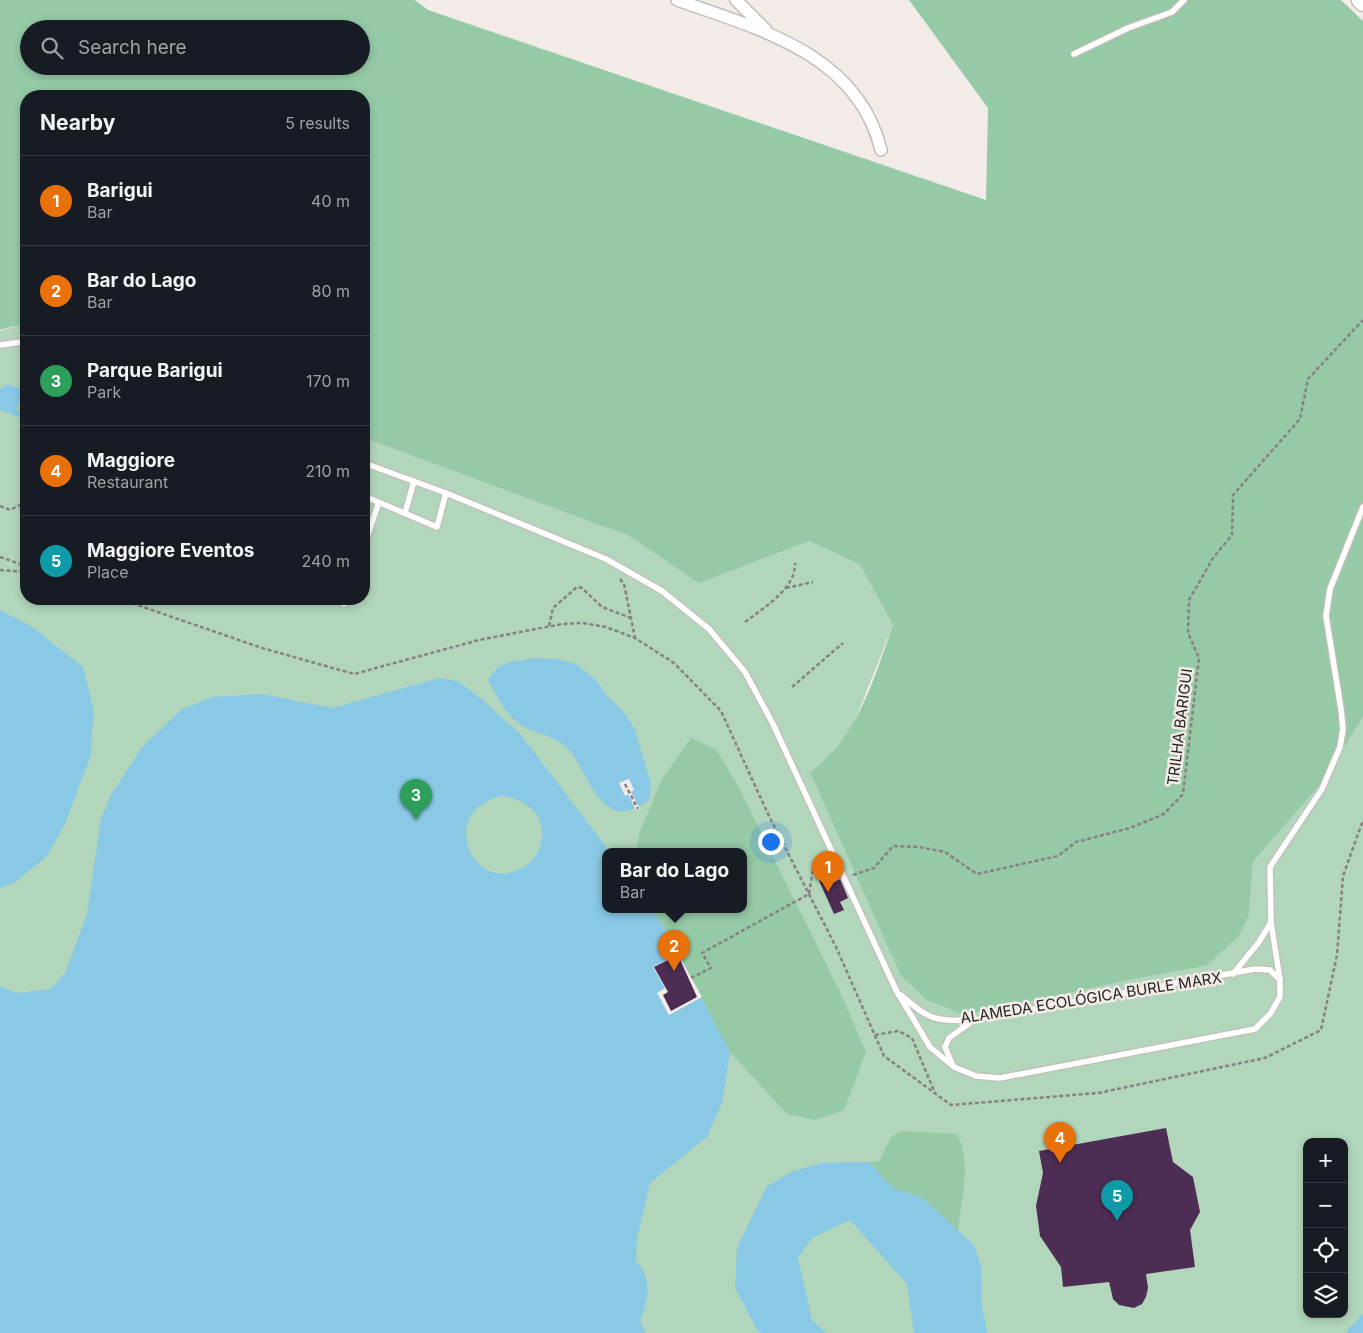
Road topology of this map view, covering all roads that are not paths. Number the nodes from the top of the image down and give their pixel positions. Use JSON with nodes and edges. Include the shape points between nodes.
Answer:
{"nodes":[{"id":1,"x":677,"y":0,"type":"edge"},
{"id":2,"x":736,"y":0,"type":"edge"},
{"id":3,"x":1184,"y":0,"type":"edge"},
{"id":4,"x":1360,"y":0,"type":"edge"},
{"id":5,"x":1363,"y":3,"type":"edge"},
{"id":6,"x":769,"y":32,"type":"junction"},
{"id":7,"x":1074,"y":54,"type":"dead end"},
{"id":8,"x":881,"y":150,"type":"dead end"},
{"id":9,"x":20,"y":342,"type":"edge"},
{"id":10,"x":0,"y":345,"type":"edge"},
{"id":11,"x":370,"y":465,"type":"edge"},
{"id":12,"x":414,"y":481,"type":"junction"},
{"id":13,"x":446,"y":493,"type":"junction"},
{"id":14,"x":370,"y":498,"type":"edge"},
{"id":15,"x":379,"y":502,"type":"junction"},
{"id":16,"x":1363,"y":507,"type":"edge"},
{"id":17,"x":406,"y":513,"type":"junction"},
{"id":18,"x":370,"y":528,"type":"edge"},
{"id":19,"x":1271,"y":922,"type":"junction"},
{"id":20,"x":1233,"y":974,"type":"junction"},
{"id":21,"x":1280,"y":980,"type":"junction"},
{"id":22,"x":896,"y":990,"type":"junction"},
{"id":23,"x":974,"y":1020,"type":"junction"},
{"id":24,"x":954,"y":1067,"type":"junction"}],
"edges":[{"from":1,"to":6,"type":"street"},
{"from":2,"to":6,"type":"street"},
{"from":3,"to":7,"type":"lane","via":[[1172,12],[1128,28]]},
{"from":4,"to":5,"type":"main road"},
{"from":6,"to":8,"type":"street","via":[[817,59],[853,91],[876,128]]},
{"from":9,"to":10,"type":"lane"},
{"from":11,"to":12,"type":"lane","name":"ALAMEDA ECOLÓGICA BURLE MARX"},
{"from":12,"to":13,"type":"lane","name":"ALAMEDA ECOLÓGICA BURLE MARX"},
{"from":12,"to":17,"type":"lane"},
{"from":13,"to":17,"type":"lane","via":[[437,527]]},
{"from":13,"to":22,"type":"lane","name":"ALAMEDA ECOLÓGICA BURLE MARX","via":[[606,559],[662,591],[709,629],[745,672],[773,724]]},
{"from":14,"to":15,"type":"lane"},
{"from":15,"to":17,"type":"lane"},
{"from":15,"to":18,"type":"lane"},
{"from":16,"to":19,"type":"lane","name":"ALAMEDA ECOLÓGICA BURLE MARX","via":[[1330,589],[1326,610],[1326,630],[1341,709],[1340,747],[1322,789],[1270,866]]},
{"from":19,"to":20,"type":"lane","name":"ALAMEDA ECOLÓGICA BURLE MARX"},
{"from":19,"to":21,"type":"lane","name":"ALAMEDA ECOLÓGICA BURLE MARX"},
{"from":20,"to":21,"type":"lane","via":[[1255,969],[1270,970]]},
{"from":20,"to":23,"type":"lane","name":"ALAMEDA ECOLÓGICA BURLE MARX"},
{"from":21,"to":24,"type":"lane","name":"ALAMEDA ECOLÓGICA BURLE MARX","via":[[1280,997],[1270,1014],[1255,1028],[1000,1078],[976,1076]]},
{"from":22,"to":23,"type":"lane","name":"ALAMEDA ECOLÓGICA BURLE MARX","via":[[920,1012],[942,1021]]},
{"from":22,"to":24,"type":"lane","name":"ALAMEDA ECOLÓGICA BURLE MARX","via":[[930,1047]]},
{"from":23,"to":24,"type":"lane","via":[[949,1038],[945,1048]]}]}
